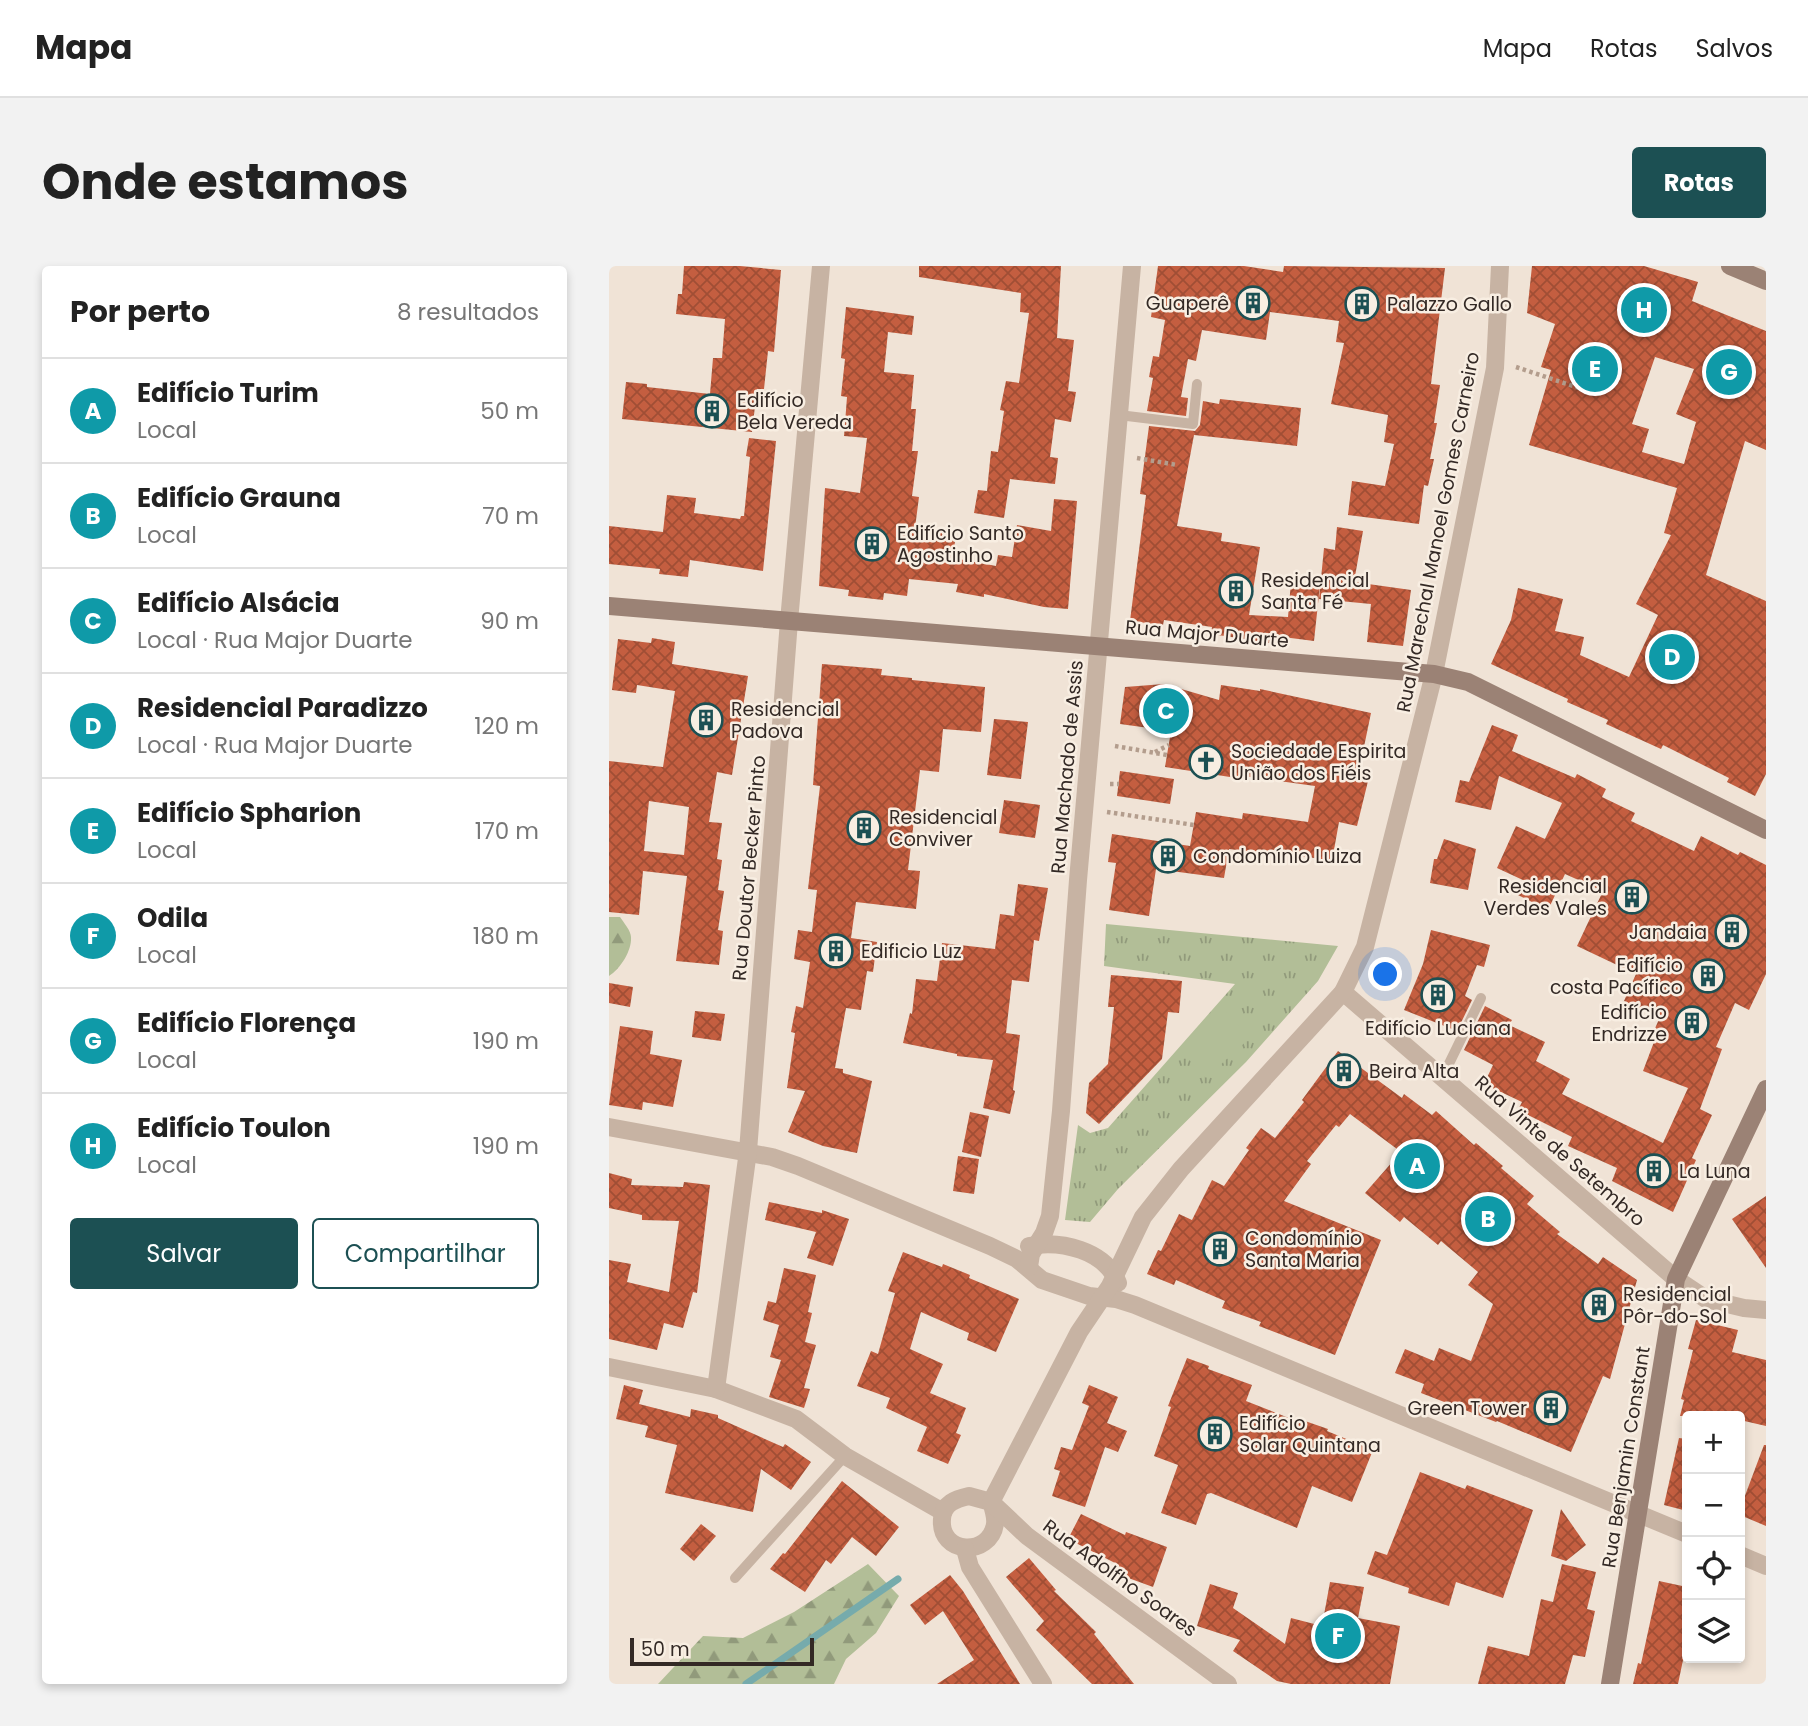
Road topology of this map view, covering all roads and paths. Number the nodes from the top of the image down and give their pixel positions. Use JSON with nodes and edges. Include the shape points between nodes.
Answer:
{"nodes":[{"id":1,"x":821,"y":266,"type":"edge"},
{"id":2,"x":1132,"y":266,"type":"edge"},
{"id":3,"x":1500,"y":266,"type":"edge"},
{"id":4,"x":1730,"y":266,"type":"edge"},
{"id":5,"x":1766,"y":281,"type":"edge"},
{"id":6,"x":1495,"y":360,"type":"junction"},
{"id":7,"x":1197,"y":384,"type":"dead end"},
{"id":8,"x":1591,"y":392,"type":"dead end"},
{"id":9,"x":1119,"y":415,"type":"junction"},
{"id":10,"x":1137,"y":458,"type":"dead end"},
{"id":11,"x":1177,"y":466,"type":"dead end"},
{"id":12,"x":609,"y":606,"type":"edge"},
{"id":13,"x":789,"y":621,"type":"junction"},
{"id":14,"x":1100,"y":646,"type":"junction"},
{"id":15,"x":1434,"y":674,"type":"junction"},
{"id":16,"x":1169,"y":745,"type":"dead end"},
{"id":17,"x":1115,"y":746,"type":"dead end"},
{"id":18,"x":1154,"y":752,"type":"junction"},
{"id":19,"x":1167,"y":755,"type":"dead end"},
{"id":20,"x":1110,"y":784,"type":"dead end"},
{"id":21,"x":1119,"y":784,"type":"dead end"},
{"id":22,"x":1107,"y":812,"type":"dead end"},
{"id":23,"x":1194,"y":825,"type":"dead end"},
{"id":24,"x":1766,"y":830,"type":"edge"},
{"id":25,"x":1343,"y":992,"type":"junction"},
{"id":26,"x":1481,"y":998,"type":"dead end"},
{"id":27,"x":1441,"y":1078,"type":"junction"},
{"id":28,"x":1766,"y":1088,"type":"edge"},
{"id":29,"x":609,"y":1127,"type":"edge"},
{"id":30,"x":748,"y":1151,"type":"junction"},
{"id":31,"x":1050,"y":1216,"type":"junction"},
{"id":32,"x":1037,"y":1245,"type":"junction"},
{"id":33,"x":1063,"y":1245,"type":"junction"},
{"id":34,"x":990,"y":1246,"type":"junction"},
{"id":35,"x":1029,"y":1268,"type":"junction"},
{"id":36,"x":1115,"y":1275,"type":"junction"},
{"id":37,"x":1676,"y":1279,"type":"junction"},
{"id":38,"x":1071,"y":1291,"type":"junction"},
{"id":39,"x":1104,"y":1297,"type":"junction"},
{"id":40,"x":1135,"y":1305,"type":"junction"},
{"id":41,"x":1766,"y":1310,"type":"edge"},
{"id":42,"x":1079,"y":1332,"type":"junction"},
{"id":43,"x":609,"y":1367,"type":"edge"},
{"id":44,"x":716,"y":1390,"type":"junction"},
{"id":45,"x":845,"y":1456,"type":"junction"},
{"id":46,"x":991,"y":1502,"type":"junction"},
{"id":47,"x":943,"y":1512,"type":"junction"},
{"id":48,"x":1638,"y":1513,"type":"junction"},
{"id":49,"x":1003,"y":1521,"type":"junction"},
{"id":50,"x":1682,"y":1532,"type":"edge"},
{"id":51,"x":965,"y":1549,"type":"junction"},
{"id":52,"x":1745,"y":1557,"type":"edge"},
{"id":53,"x":1766,"y":1566,"type":"edge"},
{"id":54,"x":735,"y":1578,"type":"dead end"},
{"id":55,"x":1043,"y":1684,"type":"edge"},
{"id":56,"x":1229,"y":1684,"type":"edge"},
{"id":57,"x":1610,"y":1684,"type":"edge"}],
"edges":[{"from":1,"to":13,"type":"street","name":"Rua Doutor Becker Pinto"},
{"from":2,"to":9,"type":"street","name":"Rua Machado de Assis"},
{"from":3,"to":6,"type":"street","name":"Rua Marechal Manoel Gomes Carneiro"},
{"from":4,"to":5,"type":"street"},
{"from":6,"to":8,"type":"path"},
{"from":6,"to":15,"type":"street","name":"Rua Marechal Manoel Gomes Carneiro"},
{"from":7,"to":9,"type":"lane","via":[[1193,424]]},
{"from":9,"to":14,"type":"street","name":"Rua Machado de Assis"},
{"from":10,"to":11,"type":"path"},
{"from":12,"to":13,"type":"street","name":"Rua Major Duarte"},
{"from":13,"to":14,"type":"street","name":"Rua Major Duarte"},
{"from":13,"to":30,"type":"street","name":"Rua Doutor Becker Pinto"},
{"from":14,"to":15,"type":"street","name":"Rua Major Duarte"},
{"from":14,"to":31,"type":"street","name":"Rua Machado de Assis"},
{"from":15,"to":24,"type":"street","name":"Rua Major Duarte","via":[[1468,682]]},
{"from":15,"to":25,"type":"street","name":"Rua Marechal Manoel Gomes Carneiro","via":[[1365,947]]},
{"from":16,"to":18,"type":"path"},
{"from":17,"to":18,"type":"path"},
{"from":18,"to":19,"type":"path"},
{"from":20,"to":21,"type":"path"},
{"from":22,"to":23,"type":"path"},
{"from":25,"to":27,"type":"street","name":"Rua Vinte de Setembro"},
{"from":25,"to":36,"type":"street","name":"Rua Marechal Manoel Gomes Carneiro","via":[[1181,1169],[1143,1217]]},
{"from":26,"to":27,"type":"lane"},
{"from":27,"to":37,"type":"street","name":"Rua Vinte de Setembro"},
{"from":28,"to":37,"type":"street","name":"Rua Benjamin Constant"},
{"from":29,"to":30,"type":"street"},
{"from":30,"to":34,"type":"street","via":[[798,1166]]},
{"from":30,"to":44,"type":"street","name":"Rua Doutor Becker Pinto"},
{"from":31,"to":32,"type":"street","name":"Rua Machado de Assis"},
{"from":31,"to":33,"type":"street"},
{"from":32,"to":33,"type":"street"},
{"from":32,"to":34,"type":"street"},
{"from":32,"to":35,"type":"street","name":"Rua Machado de Assis"},
{"from":33,"to":36,"type":"street","via":[[1097,1257]]},
{"from":34,"to":35,"type":"street"},
{"from":35,"to":38,"type":"street","via":[[1042,1280]]},
{"from":36,"to":39,"type":"street","name":"Rua Marechal Manoel Gomes Carneiro"},
{"from":36,"to":40,"type":"street"},
{"from":37,"to":41,"type":"street","name":"Rua Vinte de Setembro","via":[[1706,1299]]},
{"from":37,"to":48,"type":"street","name":"Rua Benjamin Constant"},
{"from":38,"to":39,"type":"street"},
{"from":38,"to":42,"type":"street","via":[[1081,1307]]},
{"from":39,"to":40,"type":"street"},
{"from":39,"to":42,"type":"street","name":"Rua Marechal Manoel Gomes Carneiro"},
{"from":40,"to":48,"type":"street"},
{"from":42,"to":46,"type":"street","name":"Rua Marechal Manoel Gomes Carneiro"},
{"from":43,"to":44,"type":"street"},
{"from":44,"to":45,"type":"street","via":[[796,1419]]},
{"from":45,"to":47,"type":"street"},
{"from":45,"to":54,"type":"lane"},
{"from":46,"to":47,"type":"street","via":[[969,1496],[953,1500]]},
{"from":46,"to":49,"type":"street","name":"Rua Adolfho Soares"},
{"from":47,"to":51,"type":"street","via":[[941,1528],[950,1542]]},
{"from":48,"to":50,"type":"street"},
{"from":48,"to":57,"type":"street","name":"Rua Benjamin Constant"},
{"from":49,"to":51,"type":"street","via":[[981,1545]]},
{"from":49,"to":56,"type":"street","name":"Rua Adolfho Soares"},
{"from":51,"to":55,"type":"street","via":[[970,1567]]},
{"from":52,"to":53,"type":"street"}]}
